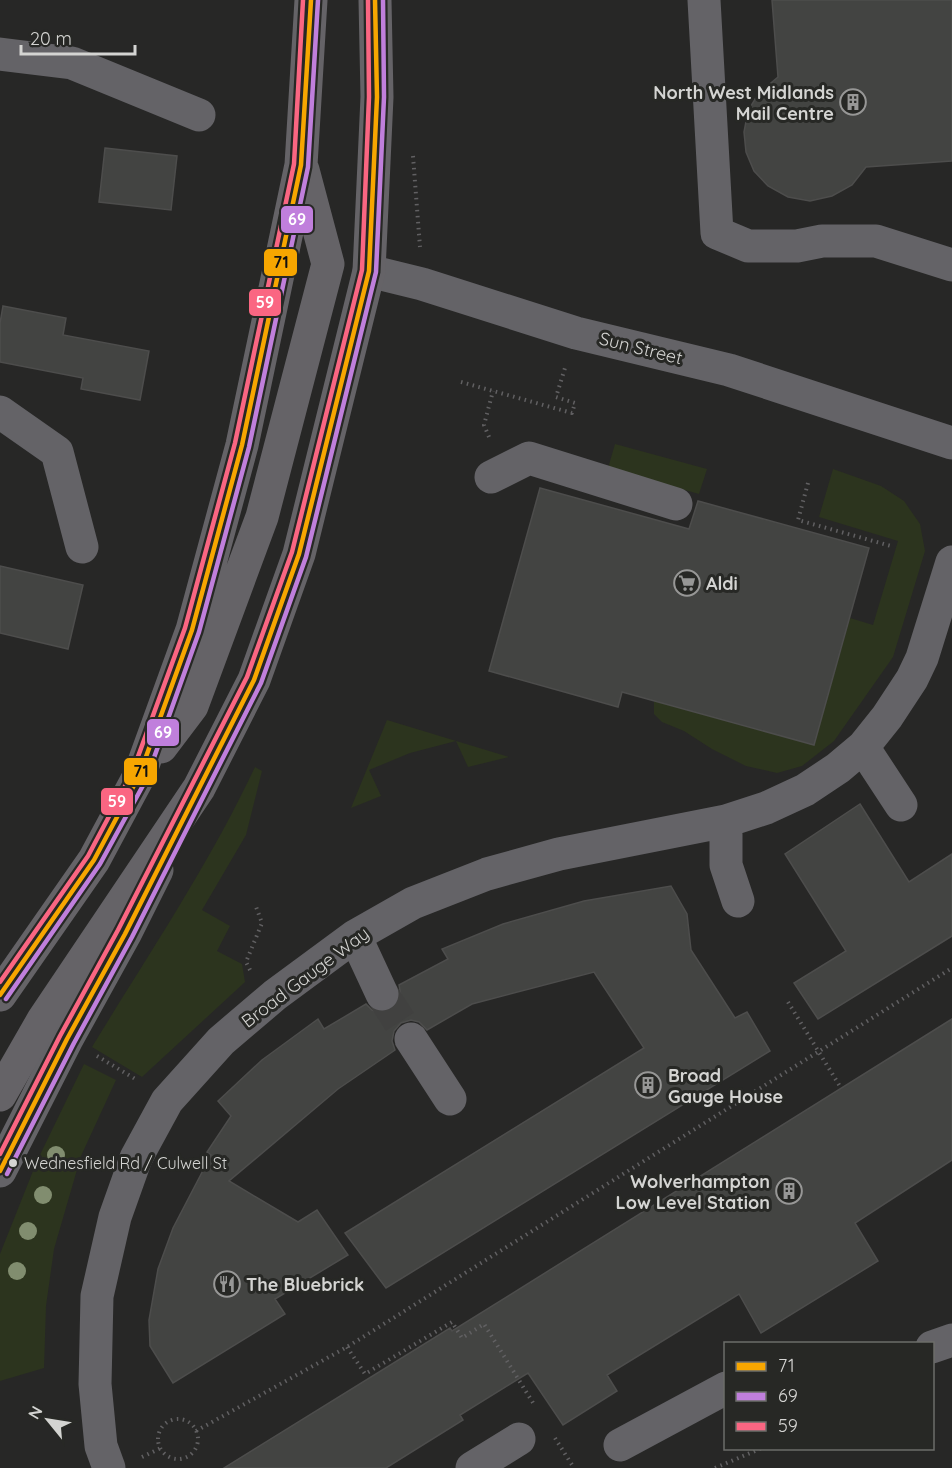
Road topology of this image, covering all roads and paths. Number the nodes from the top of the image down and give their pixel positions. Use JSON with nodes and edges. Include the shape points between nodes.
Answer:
{"nodes":[{"id":1,"x":311,"y":0,"type":"edge"},
{"id":2,"x":375,"y":0,"type":"edge"},
{"id":3,"x":704,"y":0,"type":"edge"},
{"id":4,"x":0,"y":54,"type":"edge"},
{"id":5,"x":199,"y":115,"type":"dead end"},
{"id":6,"x":302,"y":165,"type":"junction"},
{"id":7,"x":328,"y":264,"type":"junction"},
{"id":8,"x":952,"y":265,"type":"edge"},
{"id":9,"x":369,"y":271,"type":"junction"},
{"id":10,"x":576,"y":333,"type":"junction"},
{"id":11,"x":461,"y":382,"type":"dead end"},
{"id":12,"x":493,"y":391,"type":"junction"},
{"id":13,"x":0,"y":412,"type":"edge"},
{"id":14,"x":952,"y":443,"type":"edge"},
{"id":15,"x":498,"y":473,"type":"joint"},
{"id":16,"x":808,"y":483,"type":"dead end"},
{"id":17,"x":676,"y":504,"type":"dead end"},
{"id":18,"x":891,"y":546,"type":"dead end"},
{"id":19,"x":82,"y":547,"type":"dead end"},
{"id":20,"x":952,"y":562,"type":"edge"},
{"id":21,"x":862,"y":747,"type":"junction"},
{"id":22,"x":139,"y":776,"type":"junction"},
{"id":23,"x":199,"y":788,"type":"junction"},
{"id":24,"x":901,"y":805,"type":"dead end"},
{"id":25,"x":726,"y":821,"type":"junction"},
{"id":26,"x":738,"y":901,"type":"dead end"},
{"id":27,"x":255,"y":904,"type":"dead end"},
{"id":28,"x":355,"y":936,"type":"junction"},
{"id":29,"x":952,"y":968,"type":"edge"},
{"id":30,"x":382,"y":994,"type":"tunnel mouth"},
{"id":31,"x":0,"y":995,"type":"edge"},
{"id":32,"x":271,"y":998,"type":"junction"},
{"id":33,"x":788,"y":1002,"type":"dead end"},
{"id":34,"x":411,"y":1039,"type":"tunnel mouth"},
{"id":35,"x":841,"y":1088,"type":"dead end"},
{"id":36,"x":0,"y":1095,"type":"edge"},
{"id":37,"x":450,"y":1100,"type":"dead end"},
{"id":38,"x":0,"y":1171,"type":"edge"},
{"id":39,"x":952,"y":1340,"type":"edge"},
{"id":40,"x":347,"y":1347,"type":"junction"},
{"id":41,"x":934,"y":1347,"type":"edge"},
{"id":42,"x":724,"y":1389,"type":"edge"},
{"id":43,"x":538,"y":1412,"type":"dead end"},
{"id":44,"x":196,"y":1431,"type":"junction"},
{"id":45,"x":551,"y":1431,"type":"dead end"},
{"id":46,"x":519,"y":1439,"type":"dead end"},
{"id":47,"x":620,"y":1445,"type":"dead end"},
{"id":48,"x":760,"y":1450,"type":"edge"},
{"id":49,"x":110,"y":1468,"type":"edge"},
{"id":50,"x":472,"y":1468,"type":"edge"},
{"id":51,"x":574,"y":1468,"type":"edge"},
{"id":52,"x":715,"y":1468,"type":"edge"}],
"edges":[{"from":1,"to":6,"type":"main road"},
{"from":2,"to":9,"type":"main road","via":[[376,97]]},
{"from":3,"to":8,"type":"street","via":[[717,233],[748,246],[876,241]]},
{"from":4,"to":5,"type":"street","via":[[72,63]]},
{"from":6,"to":7,"type":"main road"},
{"from":6,"to":22,"type":"main road","via":[[242,445],[192,630]]},
{"from":7,"to":9,"type":"main road","name":"Sun Street"},
{"from":7,"to":22,"type":"main road","via":[[258,528],[192,706]]},
{"from":9,"to":10,"type":"street","name":"Sun Street"},
{"from":9,"to":23,"type":"main road","via":[[299,555],[254,680]]},
{"from":10,"to":12,"type":"path","via":[[556,397],[575,403],[572,413]]},
{"from":10,"to":14,"type":"street","name":"Sun Street","via":[[729,370]]},
{"from":11,"to":12,"type":"path"},
{"from":12,"to":15,"type":"path","via":[[484,425]]},
{"from":13,"to":19,"type":"street","via":[[57,452]]},
{"from":15,"to":17,"type":"street","via":[[529,458]]},
{"from":16,"to":18,"type":"path","via":[[798,520]]},
{"from":20,"to":21,"type":"street","name":"Broad Gauge Way","via":[[912,679]]},
{"from":21,"to":24,"type":"street"},
{"from":21,"to":25,"type":"street","name":"Broad Gauge Way","via":[[805,790]]},
{"from":22,"to":31,"type":"main road","via":[[94,860]]},
{"from":23,"to":36,"type":"main road","via":[[43,1020]]},
{"from":23,"to":38,"type":"street"},
{"from":25,"to":26,"type":"street","via":[[726,866]]},
{"from":25,"to":28,"type":"street","name":"Broad Gauge Way","via":[[559,854],[487,874],[413,903]]},
{"from":27,"to":32,"type":"path","via":[[262,922],[246,962]]},
{"from":28,"to":30,"type":"street"},
{"from":28,"to":32,"type":"street","name":"Broad Gauge Way"},
{"from":29,"to":40,"type":"path"},
{"from":32,"to":49,"type":"street","name":"Broad Gauge Way","via":[[221,1041],[167,1101],[136,1158],[115,1217],[97,1296],[94,1384],[101,1446]]},
{"from":33,"to":35,"type":"path","bridge":true},
{"from":34,"to":37,"type":"street"},
{"from":39,"to":41,"type":"street"},
{"from":40,"to":43,"type":"path","via":[[365,1374],[452,1322],[462,1338],[484,1324]]},
{"from":40,"to":44,"type":"path"},
{"from":42,"to":47,"type":"street"},
{"from":44,"to":44,"type":"path","via":[[189,1422],[170,1421],[161,1430],[161,1448],[170,1457],[189,1456],[197,1446]]},
{"from":45,"to":51,"type":"path"},
{"from":46,"to":50,"type":"street"},
{"from":48,"to":52,"type":"path"}]}
